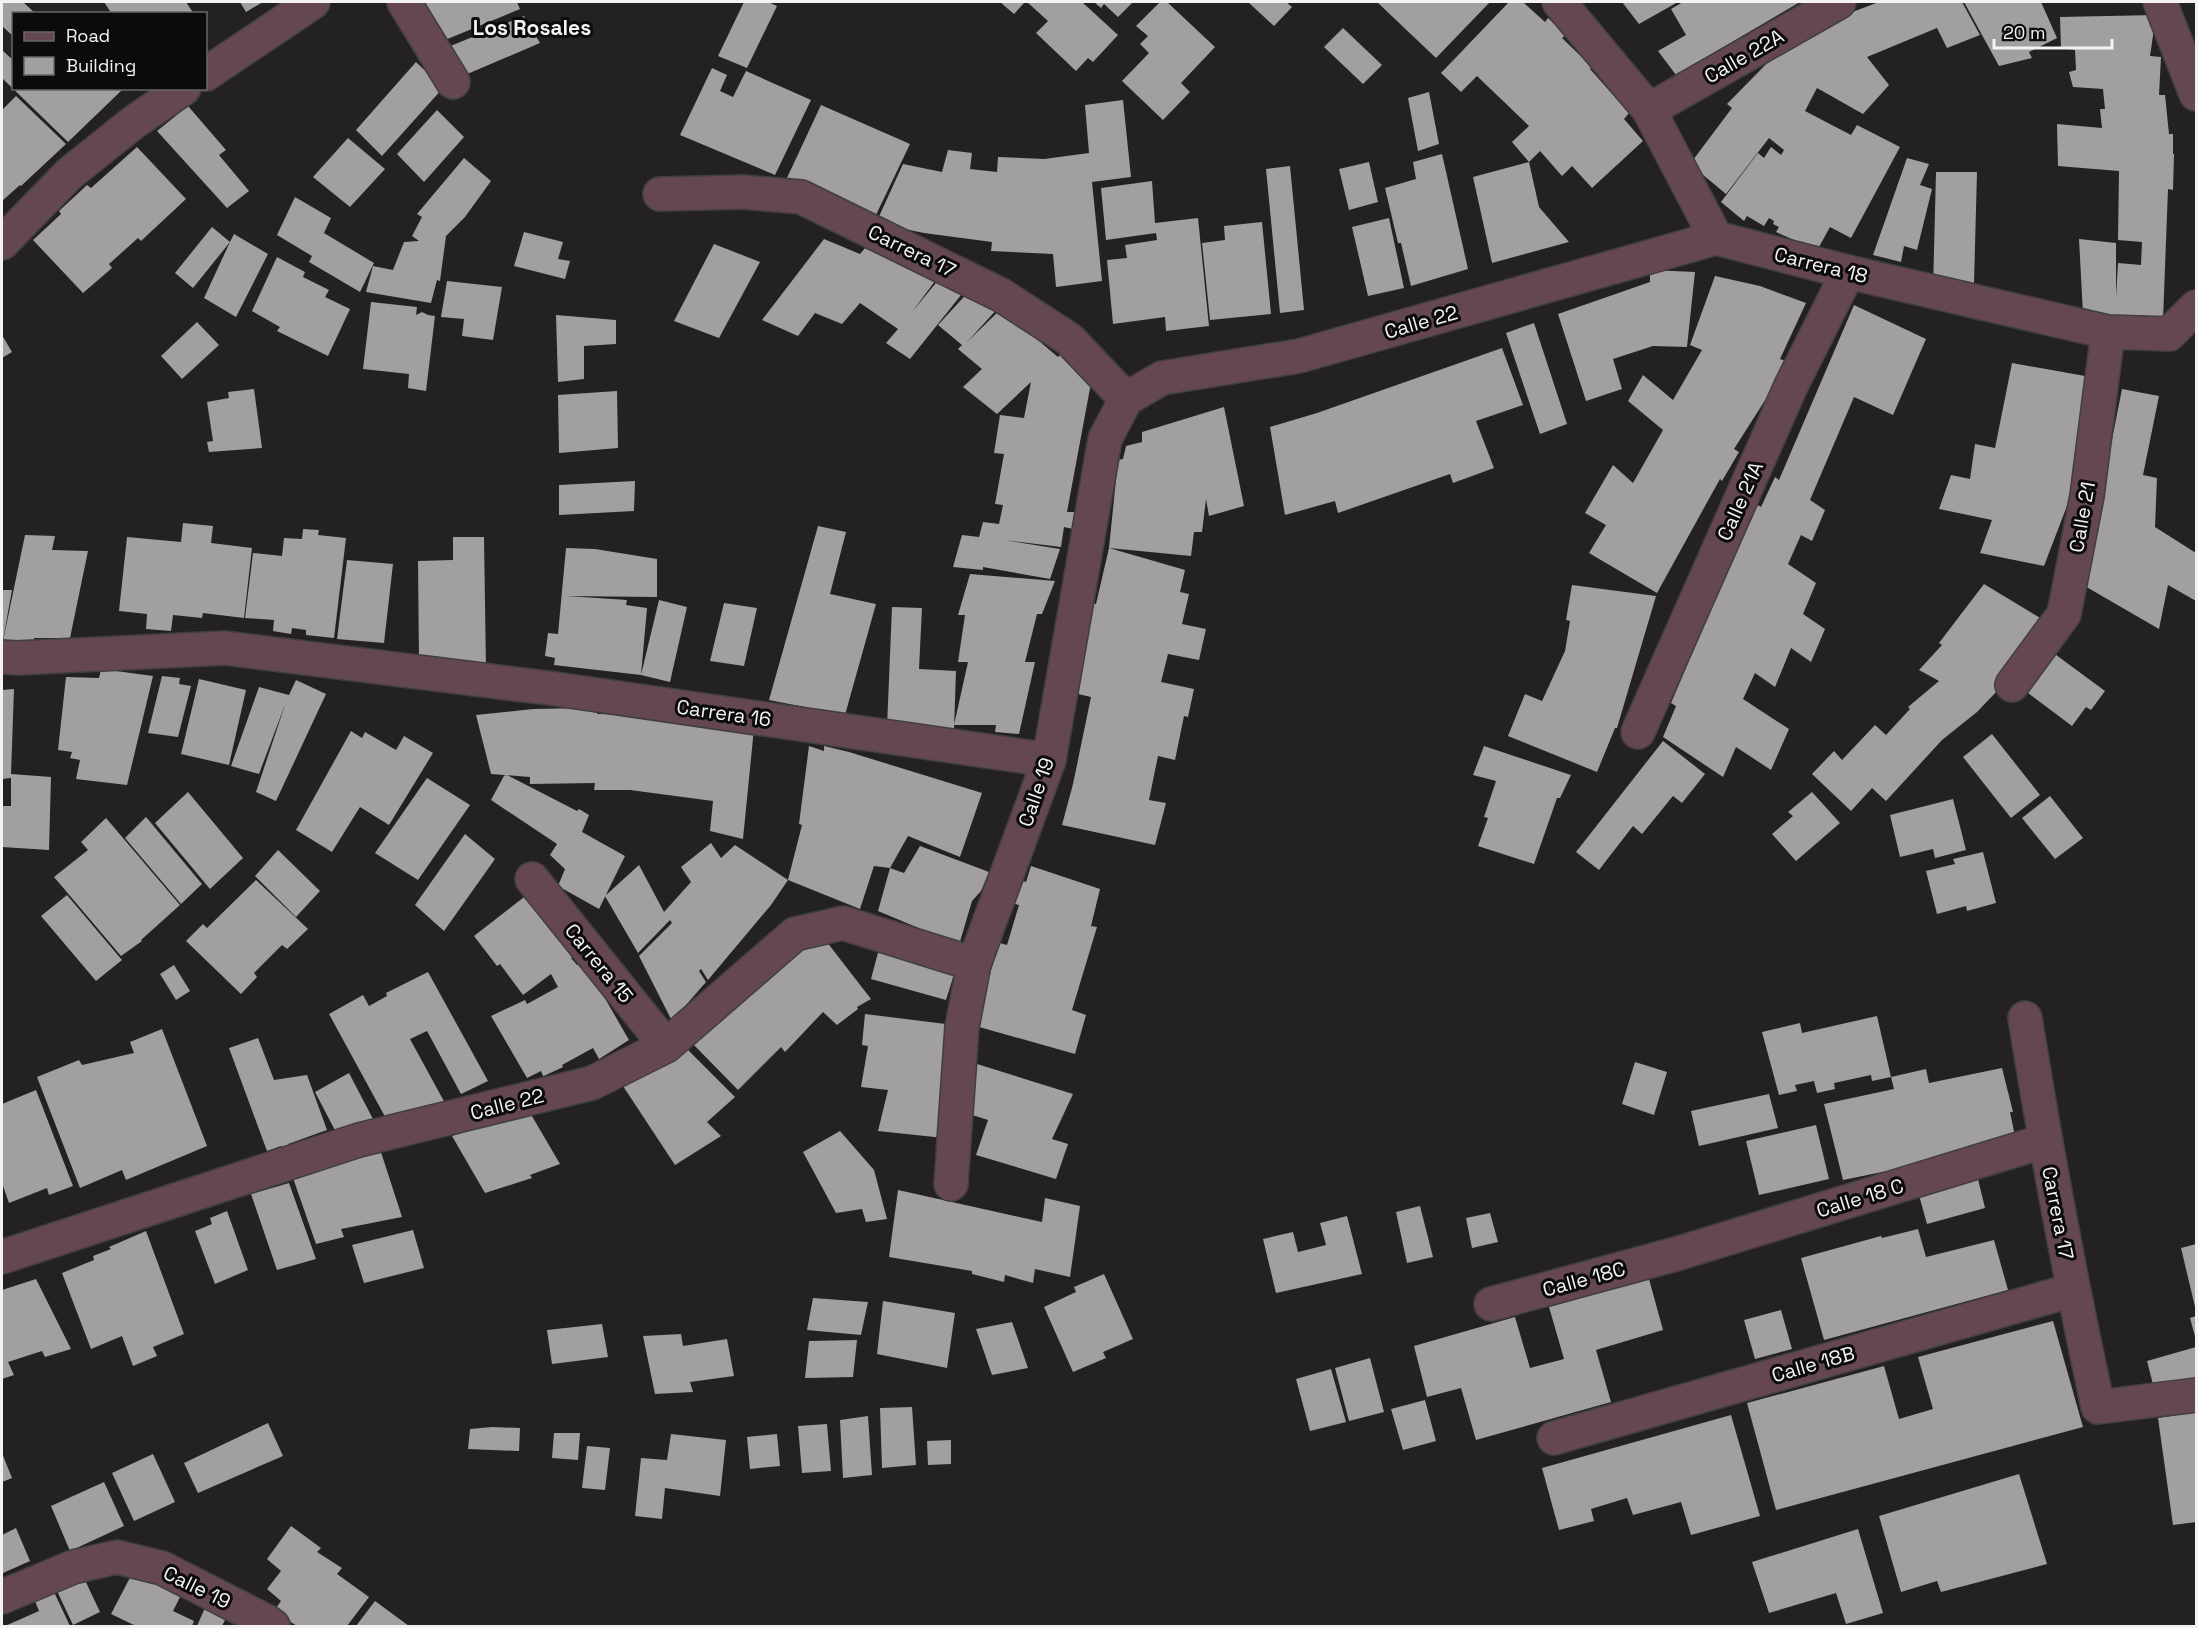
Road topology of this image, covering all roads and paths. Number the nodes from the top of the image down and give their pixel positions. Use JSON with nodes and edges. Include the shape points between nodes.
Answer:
{"nodes":[{"id":1,"x":313,"y":2,"type":"edge"},
{"id":2,"x":404,"y":2,"type":"edge"},
{"id":3,"x":1559,"y":2,"type":"edge"},
{"id":4,"x":1839,"y":2,"type":"edge"},
{"id":5,"x":2160,"y":2,"type":"edge"},
{"id":6,"x":207,"y":73,"type":"edge"},
{"id":7,"x":453,"y":82,"type":"dead end"},
{"id":8,"x":181,"y":90,"type":"edge"},
{"id":9,"x":2196,"y":94,"type":"edge"},
{"id":10,"x":1649,"y":110,"type":"junction"},
{"id":11,"x":660,"y":194,"type":"dead end"},
{"id":12,"x":1716,"y":238,"type":"junction"},
{"id":13,"x":2,"y":243,"type":"edge"},
{"id":14,"x":1848,"y":272,"type":"junction"},
{"id":15,"x":2196,"y":307,"type":"edge"},
{"id":16,"x":2108,"y":332,"type":"junction"},
{"id":17,"x":1126,"y":399,"type":"junction"},
{"id":18,"x":2,"y":657,"type":"edge"},
{"id":19,"x":2012,"y":685,"type":"dead end"},
{"id":20,"x":1638,"y":732,"type":"dead end"},
{"id":21,"x":1049,"y":760,"type":"junction"},
{"id":22,"x":532,"y":879,"type":"dead end"},
{"id":23,"x":974,"y":964,"type":"junction"},
{"id":24,"x":2025,"y":1018,"type":"dead end"},
{"id":25,"x":666,"y":1046,"type":"junction"},
{"id":26,"x":2045,"y":1141,"type":"junction"},
{"id":27,"x":951,"y":1184,"type":"dead end"},
{"id":28,"x":1676,"y":1254,"type":"joint"},
{"id":29,"x":2,"y":1257,"type":"edge"},
{"id":30,"x":2073,"y":1290,"type":"junction"},
{"id":31,"x":1491,"y":1304,"type":"dead end"},
{"id":32,"x":2196,"y":1395,"type":"edge"},
{"id":33,"x":1554,"y":1438,"type":"dead end"},
{"id":34,"x":2,"y":1597,"type":"edge"},
{"id":35,"x":273,"y":1626,"type":"edge"}],
"edges":[{"from":1,"to":6,"type":"street"},
{"from":2,"to":7,"type":"street"},
{"from":3,"to":10,"type":"street"},
{"from":4,"to":10,"type":"street","name":"Calle 22A"},
{"from":5,"to":9,"type":"street"},
{"from":8,"to":13,"type":"street","via":[[69,174]]},
{"from":10,"to":12,"type":"street"},
{"from":11,"to":17,"type":"street","name":"Carrera 17","via":[[743,192],[801,197],[1001,294],[1069,339]]},
{"from":12,"to":14,"type":"street","name":"Carrera 18"},
{"from":12,"to":17,"type":"street","name":"Calle 22","via":[[1299,356],[1162,378]]},
{"from":14,"to":16,"type":"street","name":"Carrera 18"},
{"from":14,"to":20,"type":"street","name":"Calle 21A","via":[[1791,386]]},
{"from":15,"to":16,"type":"street","name":"Carrera 18","via":[[2169,334]]},
{"from":16,"to":19,"type":"street","name":"Calle 21","via":[[2087,496],[2064,614]]},
{"from":17,"to":21,"type":"street","name":"Calle 19","via":[[1105,439]]},
{"from":18,"to":21,"type":"street","name":"Carrera 16","via":[[225,648],[556,689]]},
{"from":21,"to":23,"type":"street","name":"Calle 19"},
{"from":22,"to":25,"type":"street","name":"Carrera 15"},
{"from":23,"to":25,"type":"street","name":"Calle 22","via":[[843,923],[795,934]]},
{"from":23,"to":27,"type":"street","name":"Calle 19","via":[[962,1027]]},
{"from":24,"to":26,"type":"street","name":"Carrera 17"},
{"from":25,"to":29,"type":"street","name":"Calle 22","via":[[592,1083],[358,1140]]},
{"from":26,"to":28,"type":"street","name":"Calle 18 C"},
{"from":26,"to":30,"type":"street","name":"Carrera 17"},
{"from":28,"to":31,"type":"street","name":"Calle 18C"},
{"from":30,"to":32,"type":"street","name":"Carrera 17","via":[[2098,1407]]},
{"from":30,"to":33,"type":"street","name":"Calle 18B"},
{"from":34,"to":35,"type":"street","name":"Calle 19","via":[[73,1567],[117,1557],[162,1568]]}]}
